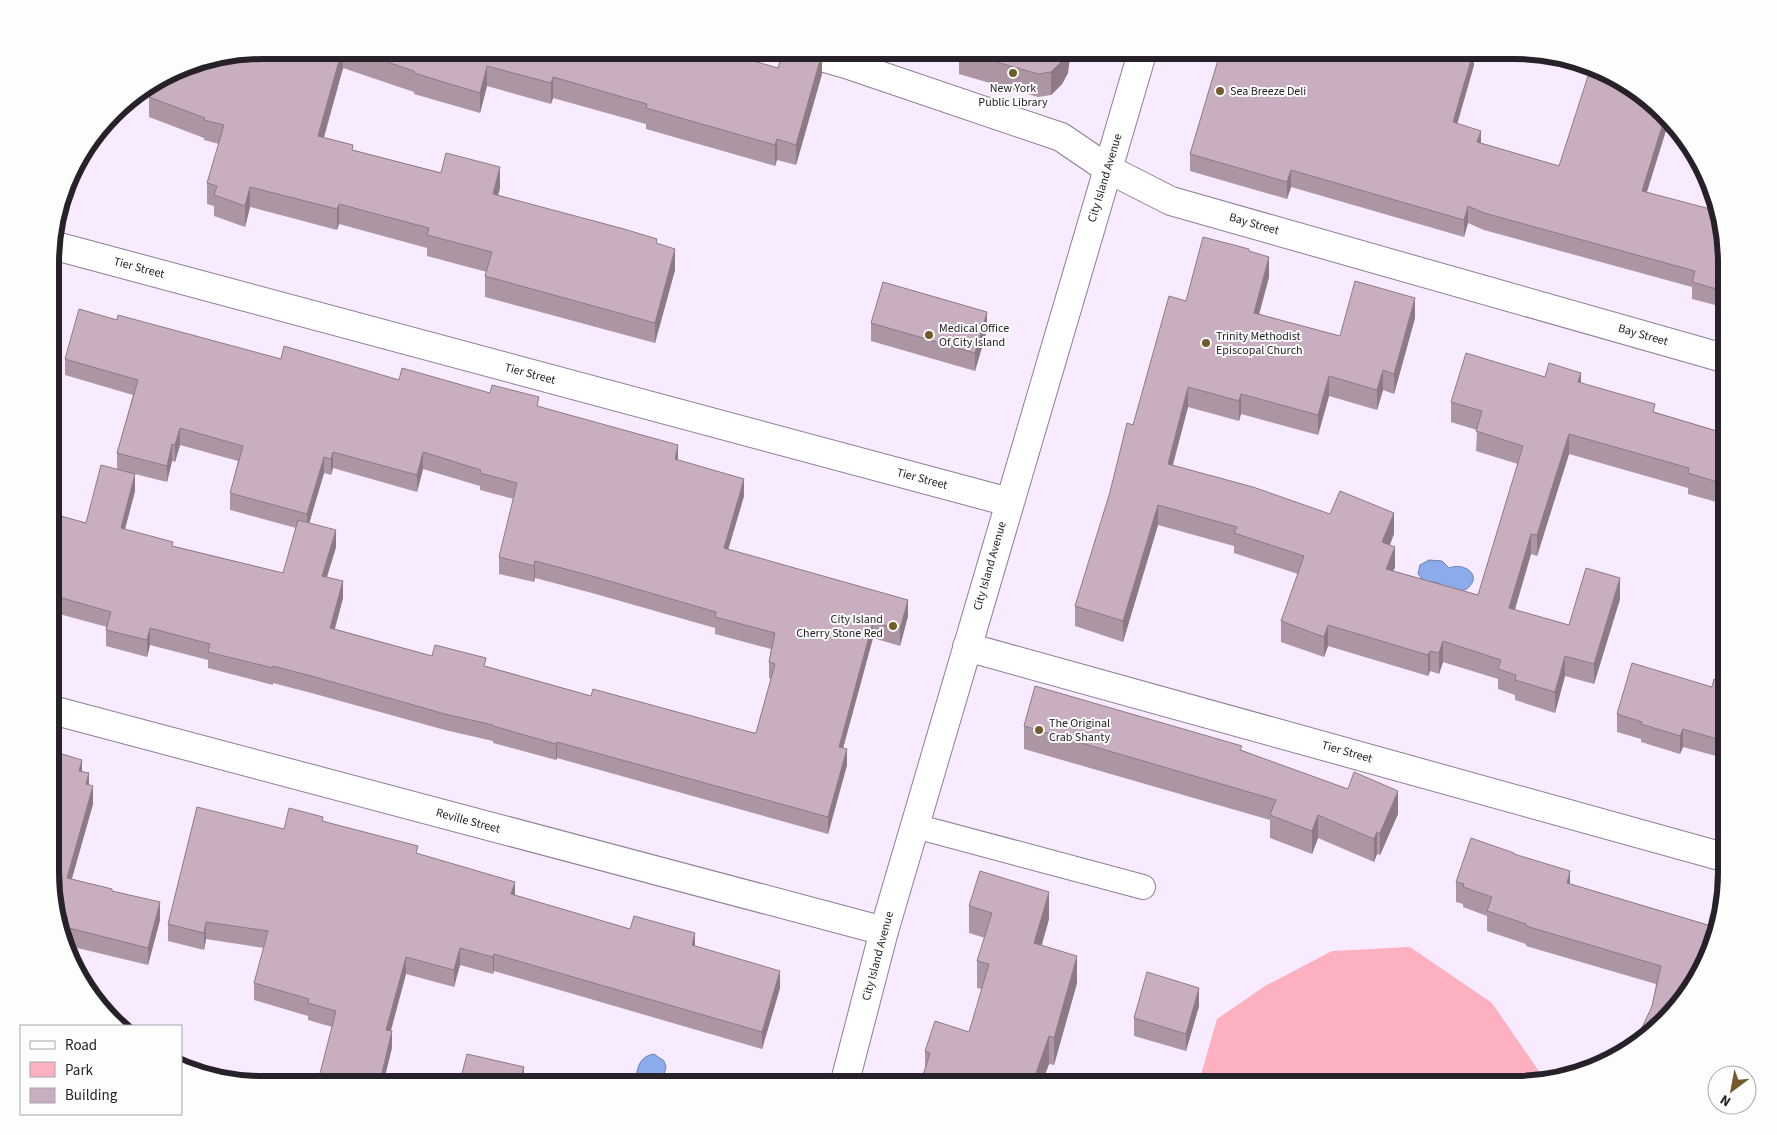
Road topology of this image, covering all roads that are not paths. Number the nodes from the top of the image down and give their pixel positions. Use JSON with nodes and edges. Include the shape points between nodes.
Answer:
{"nodes":[{"id":1,"x":828,"y":59,"type":"edge"},
{"id":2,"x":1140,"y":59,"type":"edge"},
{"id":3,"x":1108,"y":169,"type":"junction"},
{"id":4,"x":59,"y":247,"type":"edge"},
{"id":5,"x":1718,"y":357,"type":"edge"},
{"id":6,"x":1009,"y":502,"type":"junction"},
{"id":7,"x":967,"y":647,"type":"junction"},
{"id":8,"x":59,"y":712,"type":"edge"},
{"id":9,"x":915,"y":826,"type":"junction"},
{"id":10,"x":1718,"y":856,"type":"edge"},
{"id":11,"x":1143,"y":887,"type":"dead end"},
{"id":12,"x":884,"y":931,"type":"junction"},
{"id":13,"x":846,"y":1076,"type":"edge"}],
"edges":[{"from":1,"to":3,"type":"street","name":"Bay Street","via":[[1061,137]]},
{"from":2,"to":3,"type":"street","name":"City Island Avenue"},
{"from":3,"to":5,"type":"street","name":"Bay Street","via":[[1172,201]]},
{"from":3,"to":6,"type":"street","name":"City Island Avenue"},
{"from":4,"to":6,"type":"street","name":"Tier Street"},
{"from":6,"to":7,"type":"street","name":"City Island Avenue"},
{"from":7,"to":9,"type":"street","name":"City Island Avenue"},
{"from":7,"to":10,"type":"street","name":"Tier Street"},
{"from":8,"to":12,"type":"street","name":"Reville Street"},
{"from":9,"to":11,"type":"lane"},
{"from":9,"to":12,"type":"street","name":"City Island Avenue"},
{"from":12,"to":13,"type":"street","name":"City Island Avenue"}]}
